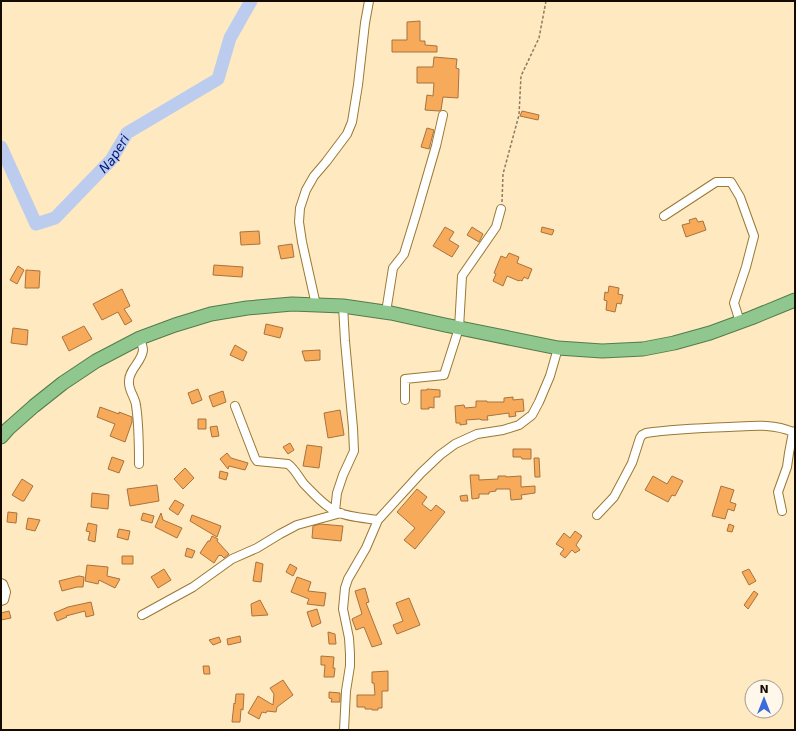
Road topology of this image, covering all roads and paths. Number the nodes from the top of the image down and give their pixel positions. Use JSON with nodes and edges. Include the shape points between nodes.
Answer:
{"nodes":[{"id":1,"x":369,"y":1,"type":"edge"},
{"id":2,"x":546,"y":1,"type":"edge"},
{"id":3,"x":443,"y":115,"type":"dead end"},
{"id":4,"x":501,"y":209,"type":"joint"},
{"id":5,"x":664,"y":216,"type":"dead end"},
{"id":6,"x":795,"y":300,"type":"edge"},
{"id":7,"x":316,"y":305,"type":"junction"},
{"id":8,"x":343,"y":306,"type":"junction"},
{"id":9,"x":386,"y":312,"type":"junction"},
{"id":10,"x":740,"y":322,"type":"junction"},
{"id":11,"x":459,"y":328,"type":"junction"},
{"id":12,"x":140,"y":338,"type":"junction"},
{"id":13,"x":558,"y":348,"type":"junction"},
{"id":14,"x":405,"y":400,"type":"dead end"},
{"id":15,"x":235,"y":406,"type":"dead end"},
{"id":16,"x":794,"y":431,"type":"edge"},
{"id":17,"x":3,"y":432,"type":"edge"},
{"id":18,"x":139,"y":464,"type":"dead end"},
{"id":19,"x":782,"y":511,"type":"dead end"},
{"id":20,"x":338,"y":512,"type":"junction"},
{"id":21,"x":597,"y":515,"type":"dead end"},
{"id":22,"x":378,"y":520,"type":"junction"},
{"id":23,"x":1,"y":583,"type":"edge"},
{"id":24,"x":1,"y":601,"type":"edge"},
{"id":25,"x":142,"y":615,"type":"dead end"},
{"id":26,"x":344,"y":730,"type":"edge"}],
"edges":[{"from":1,"to":7,"type":"street","via":[[352,122],[347,134],[314,176],[300,208],[302,242]]},
{"from":2,"to":4,"type":"path","via":[[539,38],[521,76],[519,115],[503,174]]},
{"from":3,"to":9,"type":"street","via":[[404,254],[393,268]]},
{"from":4,"to":11,"type":"street","via":[[496,227],[462,276]]},
{"from":5,"to":10,"type":"street","via":[[716,182],[731,182],[740,197],[754,236],[734,303]]},
{"from":6,"to":10,"type":"highway"},
{"from":7,"to":8,"type":"highway"},
{"from":7,"to":12,"type":"highway","via":[[292,304],[211,314]]},
{"from":8,"to":9,"type":"highway"},
{"from":8,"to":20,"type":"street","via":[[354,451],[337,493]]},
{"from":9,"to":11,"type":"highway"},
{"from":10,"to":13,"type":"highway","via":[[710,333],[643,349],[602,351]]},
{"from":11,"to":13,"type":"highway"},
{"from":11,"to":14,"type":"street","via":[[444,375],[405,379]]},
{"from":12,"to":17,"type":"highway","via":[[96,361],[63,383]]},
{"from":12,"to":18,"type":"street","via":[[143,351],[130,372],[129,380],[136,402]]},
{"from":13,"to":22,"type":"street","via":[[550,376],[532,415],[519,425],[477,434],[455,444],[421,473]]},
{"from":15,"to":20,"type":"street","via":[[255,458],[260,462],[288,464],[321,500]]},
{"from":16,"to":19,"type":"street","via":[[787,467],[778,492]]},
{"from":16,"to":21,"type":"street","via":[[770,426],[684,429],[642,435],[632,463],[614,497]]},
{"from":20,"to":22,"type":"street"},
{"from":20,"to":25,"type":"street","via":[[286,531],[232,559],[192,587]]},
{"from":22,"to":26,"type":"street","via":[[345,588],[343,609],[349,638],[350,666]]},
{"from":23,"to":24,"type":"street","via":[[6,592],[4,600]]}]}
